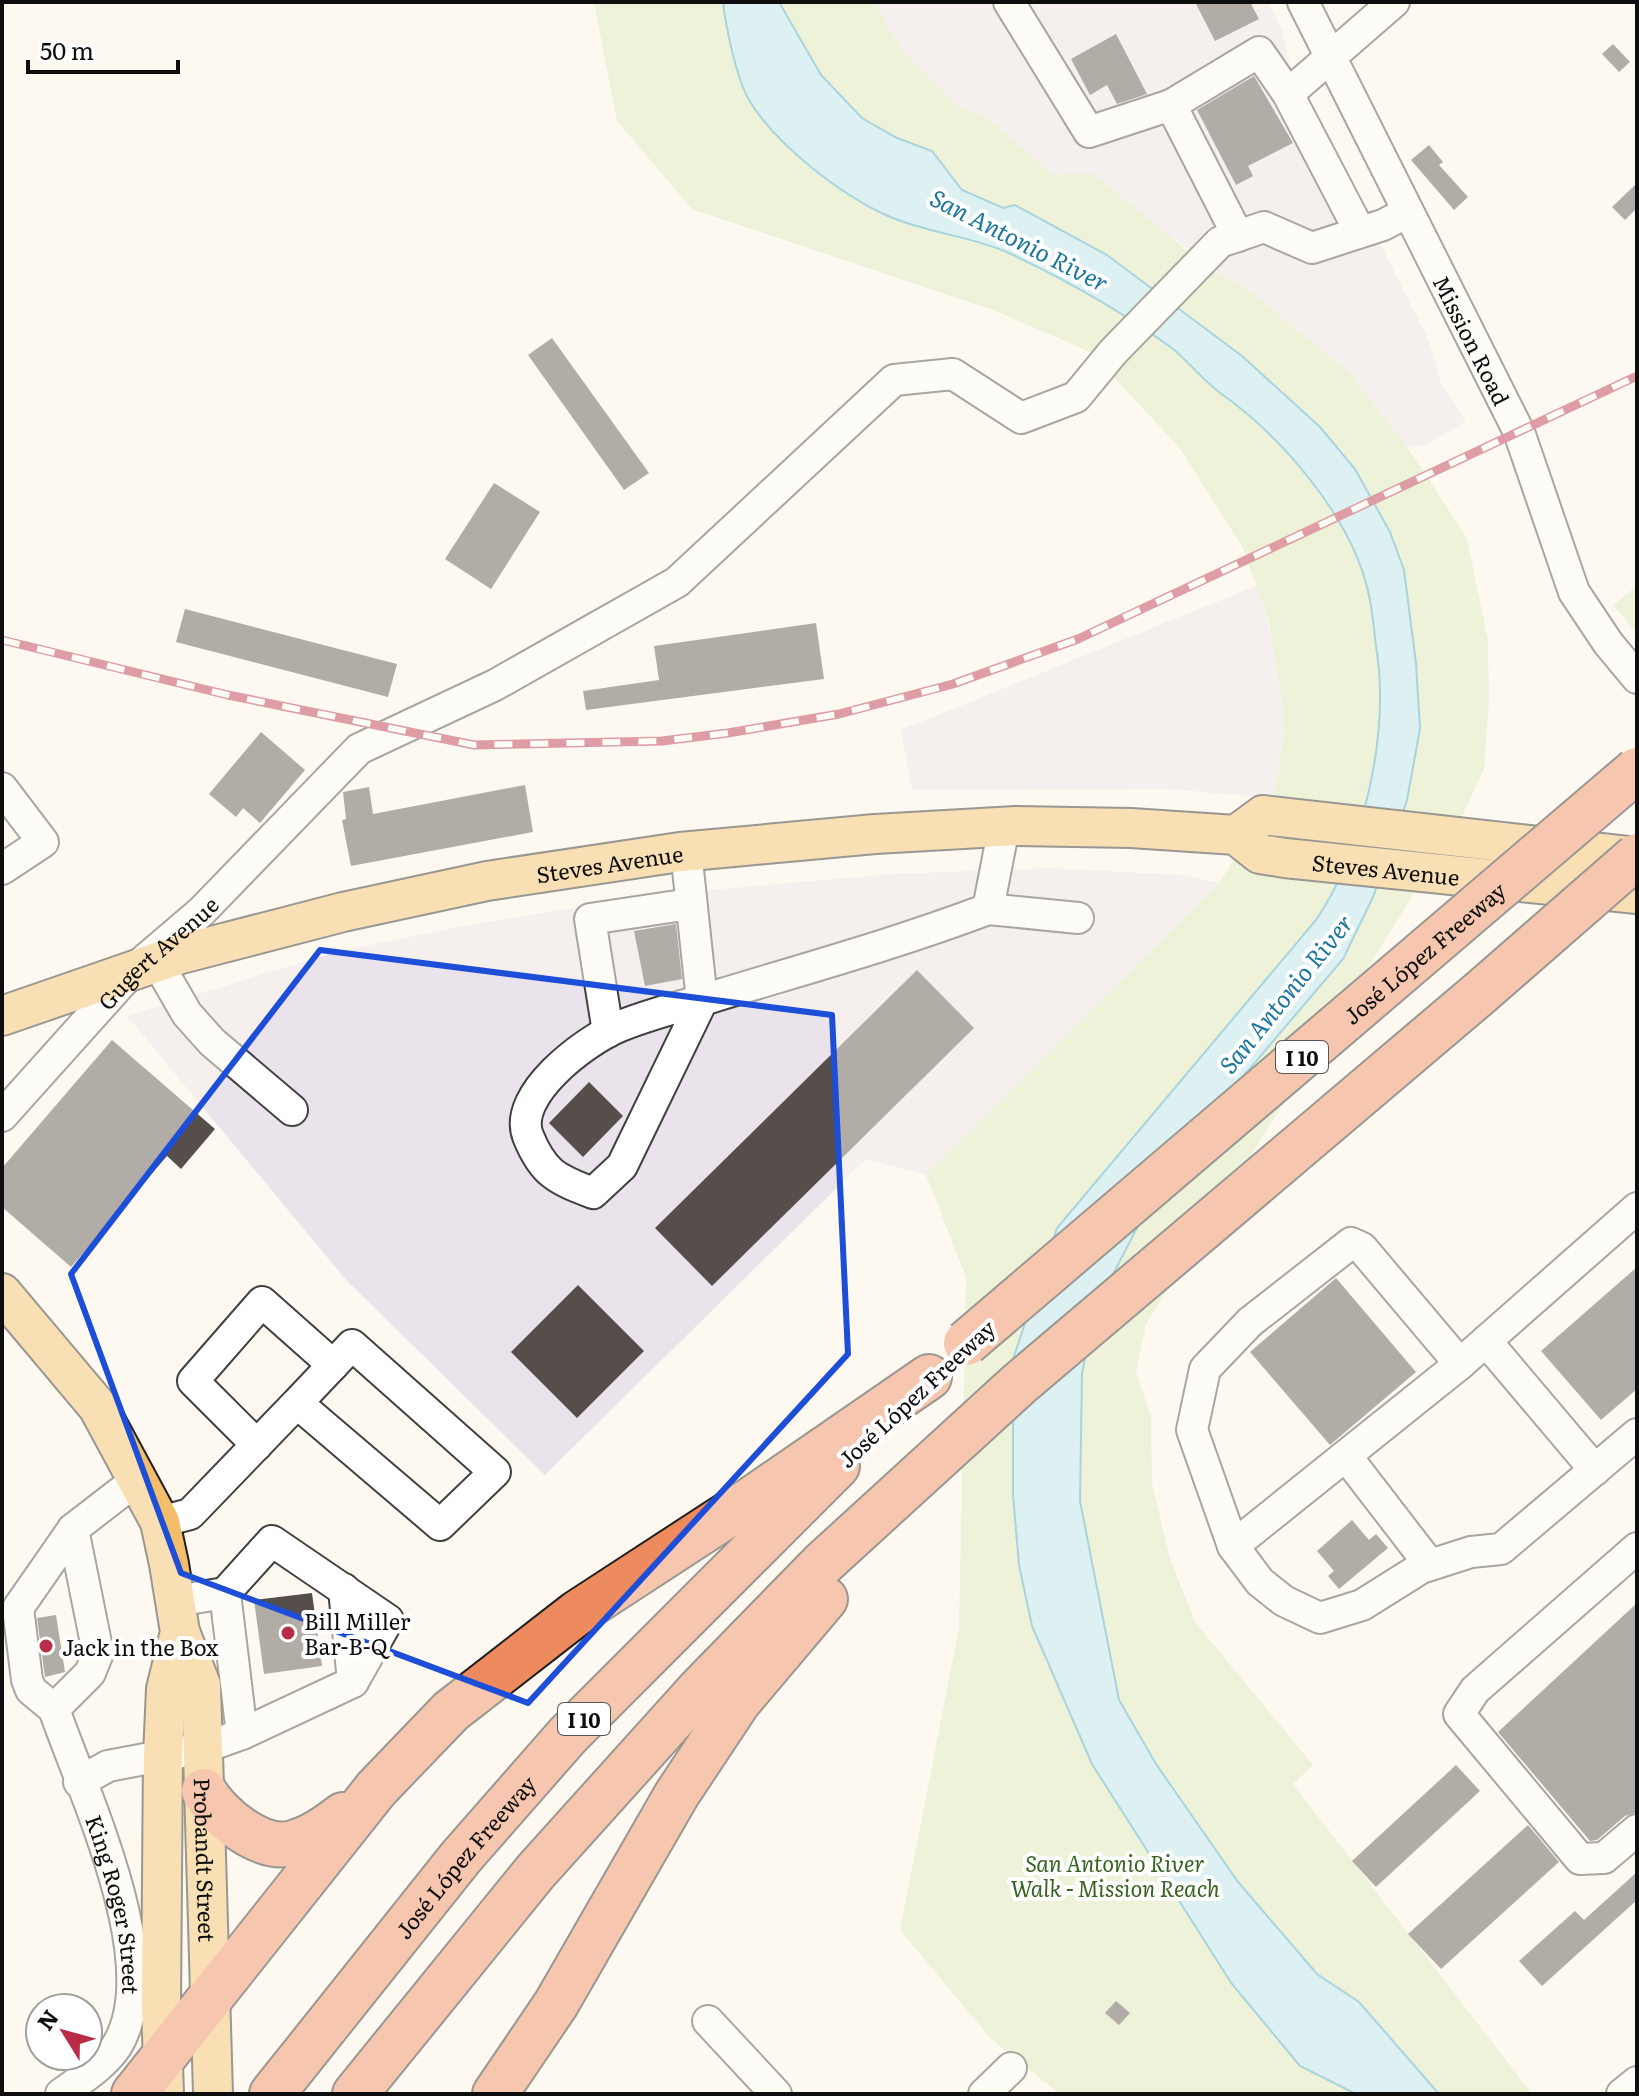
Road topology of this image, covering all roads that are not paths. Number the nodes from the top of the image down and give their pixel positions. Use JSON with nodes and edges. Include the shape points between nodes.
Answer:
{"nodes":[{"id":1,"x":1009,"y":2,"type":"edge"},
{"id":2,"x":1303,"y":2,"type":"edge"},
{"id":3,"x":1394,"y":2,"type":"edge"},
{"id":4,"x":1330,"y":58,"type":"junction"},
{"id":5,"x":1288,"y":94,"type":"junction"},
{"id":6,"x":1171,"y":105,"type":"junction"},
{"id":7,"x":1408,"y":212,"type":"junction"},
{"id":8,"x":1359,"y":230,"type":"junction"},
{"id":9,"x":1238,"y":236,"type":"junction"},
{"id":10,"x":1637,"y":678,"type":"edge"},
{"id":11,"x":1637,"y":770,"type":"edge"},
{"id":12,"x":2,"y":788,"type":"edge"},
{"id":13,"x":1004,"y":827,"type":"junction"},
{"id":14,"x":1236,"y":835,"type":"junction"},
{"id":15,"x":686,"y":851,"type":"junction"},
{"id":16,"x":1637,"y":857,"type":"edge"},
{"id":17,"x":2,"y":869,"type":"edge"},
{"id":18,"x":1637,"y":894,"type":"edge"},
{"id":19,"x":690,"y":904,"type":"junction"},
{"id":20,"x":988,"y":909,"type":"junction"},
{"id":21,"x":1078,"y":918,"type":"dead end"},
{"id":22,"x":145,"y":966,"type":"junction"},
{"id":23,"x":702,"y":1001,"type":"junction"},
{"id":24,"x":2,"y":1016,"type":"edge"},
{"id":25,"x":608,"y":1032,"type":"junction"},
{"id":26,"x":292,"y":1110,"type":"dead end"},
{"id":27,"x":2,"y":1116,"type":"edge"},
{"id":28,"x":1637,"y":1208,"type":"edge"},
{"id":29,"x":2,"y":1293,"type":"edge"},
{"id":30,"x":1486,"y":1341,"type":"junction"},
{"id":31,"x":1460,"y":1364,"type":"junction"},
{"id":32,"x":333,"y":1365,"type":"junction"},
{"id":33,"x":929,"y":1377,"type":"junction"},
{"id":34,"x":297,"y":1403,"type":"junction"},
{"id":35,"x":1637,"y":1434,"type":"edge"},
{"id":36,"x":257,"y":1445,"type":"junction"},
{"id":37,"x":1346,"y":1456,"type":"junction"},
{"id":38,"x":1595,"y":1470,"type":"junction"},
{"id":39,"x":139,"y":1478,"type":"junction"},
{"id":40,"x":872,"y":1517,"type":"junction"},
{"id":41,"x":160,"y":1522,"type":"junction"},
{"id":42,"x":73,"y":1529,"type":"junction"},
{"id":43,"x":1233,"y":1546,"type":"junction"},
{"id":44,"x":1637,"y":1548,"type":"edge"},
{"id":45,"x":1430,"y":1565,"type":"junction"},
{"id":46,"x":344,"y":1589,"type":"junction"},
{"id":47,"x":225,"y":1593,"type":"junction"},
{"id":48,"x":178,"y":1616,"type":"junction"},
{"id":49,"x":353,"y":1682,"type":"junction"},
{"id":50,"x":54,"y":1709,"type":"junction"},
{"id":51,"x":242,"y":1734,"type":"junction"},
{"id":52,"x":203,"y":1748,"type":"junction"},
{"id":53,"x":163,"y":1755,"type":"junction"},
{"id":54,"x":79,"y":1782,"type":"junction"},
{"id":55,"x":376,"y":1789,"type":"junction"},
{"id":56,"x":204,"y":1791,"type":"junction"},
{"id":57,"x":1637,"y":1830,"type":"edge"},
{"id":58,"x":211,"y":1997,"type":"junction"},
{"id":59,"x":708,"y":2021,"type":"dead end"},
{"id":60,"x":1011,"y":2068,"type":"dead end"},
{"id":61,"x":163,"y":2076,"type":"edge"},
{"id":62,"x":1637,"y":2082,"type":"edge"},
{"id":63,"x":273,"y":2093,"type":"edge"},
{"id":64,"x":61,"y":2094,"type":"edge"},
{"id":65,"x":134,"y":2094,"type":"edge"},
{"id":66,"x":213,"y":2094,"type":"edge"},
{"id":67,"x":355,"y":2094,"type":"edge"},
{"id":68,"x":495,"y":2094,"type":"edge"},
{"id":69,"x":776,"y":2094,"type":"edge"},
{"id":70,"x":984,"y":2094,"type":"edge"},
{"id":71,"x":1622,"y":2094,"type":"edge"}],
"edges":[{"from":1,"to":6,"type":"street","via":[[1089,132]]},
{"from":2,"to":4,"type":"street","name":"Mission Road"},
{"from":3,"to":4,"type":"street"},
{"from":4,"to":5,"type":"street"},
{"from":4,"to":7,"type":"street","name":"Mission Road"},
{"from":5,"to":6,"type":"street","via":[[1259,52]]},
{"from":5,"to":8,"type":"street"},
{"from":6,"to":9,"type":"street"},
{"from":7,"to":8,"type":"street"},
{"from":7,"to":10,"type":"street","name":"Mission Road","via":[[1519,432],[1574,592]]},
{"from":8,"to":9,"type":"street","via":[[1312,248],[1264,227]]},
{"from":9,"to":22,"type":"street","name":"Gugert Avenue","via":[[1220,242],[1076,397],[1021,418],[953,374],[894,380],[677,582],[495,685],[359,749]]},
{"from":11,"to":33,"type":"highway","name":"José López Freeway","number":"I 10","bridge":true},
{"from":12,"to":17,"type":"street","via":[[43,842]]},
{"from":13,"to":14,"type":"main road","name":"Steves Avenue"},
{"from":13,"to":15,"type":"main road","name":"Steves Avenue"},
{"from":13,"to":20,"type":"street"},
{"from":14,"to":16,"type":"main road","name":"Steves Avenue","via":[[1263,815]]},
{"from":14,"to":18,"type":"main road","name":"Steves Avenue","via":[[1260,854],[1285,858]]},
{"from":15,"to":19,"type":"street"},
{"from":15,"to":22,"type":"main road","name":"Steves Avenue","via":[[487,881],[343,912]]},
{"from":16,"to":40,"type":"highway","bridge":true},
{"from":19,"to":23,"type":"street"},
{"from":19,"to":25,"type":"street","via":[[590,919]]},
{"from":20,"to":21,"type":"street"},
{"from":20,"to":23,"type":"street"},
{"from":22,"to":24,"type":"main road","name":"Steves Avenue"},
{"from":22,"to":26,"type":"street","via":[[212,1042]]},
{"from":22,"to":27,"type":"street","name":"Gugert Avenue"},
{"from":23,"to":25,"type":"street"},
{"from":23,"to":25,"type":"street","via":[[622,1166],[593,1193],[541,1165],[526,1130],[529,1103],[571,1055]]},
{"from":28,"to":30,"type":"street"},
{"from":29,"to":39,"type":"main road","name":"Probandt Street","via":[[98,1407]]},
{"from":30,"to":31,"type":"street"},
{"from":30,"to":38,"type":"street"},
{"from":31,"to":37,"type":"street"},
{"from":31,"to":43,"type":"street","via":[[1362,1248],[1351,1243],[1263,1312],[1205,1369],[1192,1430]]},
{"from":32,"to":34,"type":"street"},
{"from":32,"to":34,"type":"street","via":[[352,1345],[495,1472],[440,1525]]},
{"from":32,"to":36,"type":"street","via":[[262,1302],[193,1381]]},
{"from":33,"to":55,"type":"highway","via":[[526,1650],[451,1711]]},
{"from":33,"to":63,"type":"highway","name":"José López Freeway","number":"I 10","via":[[568,1735],[461,1857]]},
{"from":34,"to":36,"type":"street"},
{"from":35,"to":38,"type":"street"},
{"from":36,"to":41,"type":"street","via":[[190,1514]]},
{"from":37,"to":43,"type":"street"},
{"from":37,"to":45,"type":"street"},
{"from":38,"to":45,"type":"street","via":[[1501,1549]]},
{"from":39,"to":41,"type":"main road","name":"Probandt Street"},
{"from":39,"to":42,"type":"street"},
{"from":40,"to":67,"type":"highway","via":[[700,1689],[605,1795],[478,1939]]},
{"from":40,"to":68,"type":"highway","via":[[828,1595],[738,1702],[677,1794],[556,2004]]},
{"from":41,"to":48,"type":"main road","name":"Probandt Street"},
{"from":42,"to":50,"type":"street","via":[[98,1653],[90,1673]]},
{"from":42,"to":50,"type":"street","via":[[18,1608],[27,1680]]},
{"from":43,"to":45,"type":"street","via":[[1260,1582],[1320,1618],[1362,1605]]},
{"from":44,"to":57,"type":"street","via":[[1475,1690],[1459,1714],[1580,1859],[1604,1858]]},
{"from":46,"to":47,"type":"street","via":[[272,1541]]},
{"from":46,"to":49,"type":"street"},
{"from":46,"to":49,"type":"street","via":[[388,1620]]},
{"from":47,"to":48,"type":"street"},
{"from":47,"to":51,"type":"street"},
{"from":48,"to":52,"type":"main road","name":"Probandt Street","via":[[201,1685]]},
{"from":48,"to":53,"type":"main road","name":"Probandt Street","via":[[166,1689]]},
{"from":49,"to":51,"type":"street"},
{"from":50,"to":54,"type":"street","name":"King Roger Street"},
{"from":51,"to":52,"type":"street"},
{"from":52,"to":53,"type":"street"},
{"from":52,"to":56,"type":"main road","name":"Probandt Street"},
{"from":53,"to":54,"type":"street","via":[[108,1766]]},
{"from":53,"to":61,"type":"main road","name":"Probandt Street"},
{"from":54,"to":64,"type":"street","name":"King Roger Street","via":[[121,1894],[131,2009],[116,2048]]},
{"from":55,"to":56,"type":"highway","via":[[320,1832],[290,1845],[242,1830]]},
{"from":55,"to":58,"type":"highway"},
{"from":56,"to":58,"type":"main road","name":"Probandt Street"},
{"from":58,"to":61,"type":"highway"},
{"from":58,"to":66,"type":"main road","name":"Probandt Street"},
{"from":59,"to":69,"type":"street"},
{"from":60,"to":70,"type":"street"},
{"from":61,"to":65,"type":"highway"},
{"from":62,"to":71,"type":"street"}]}
